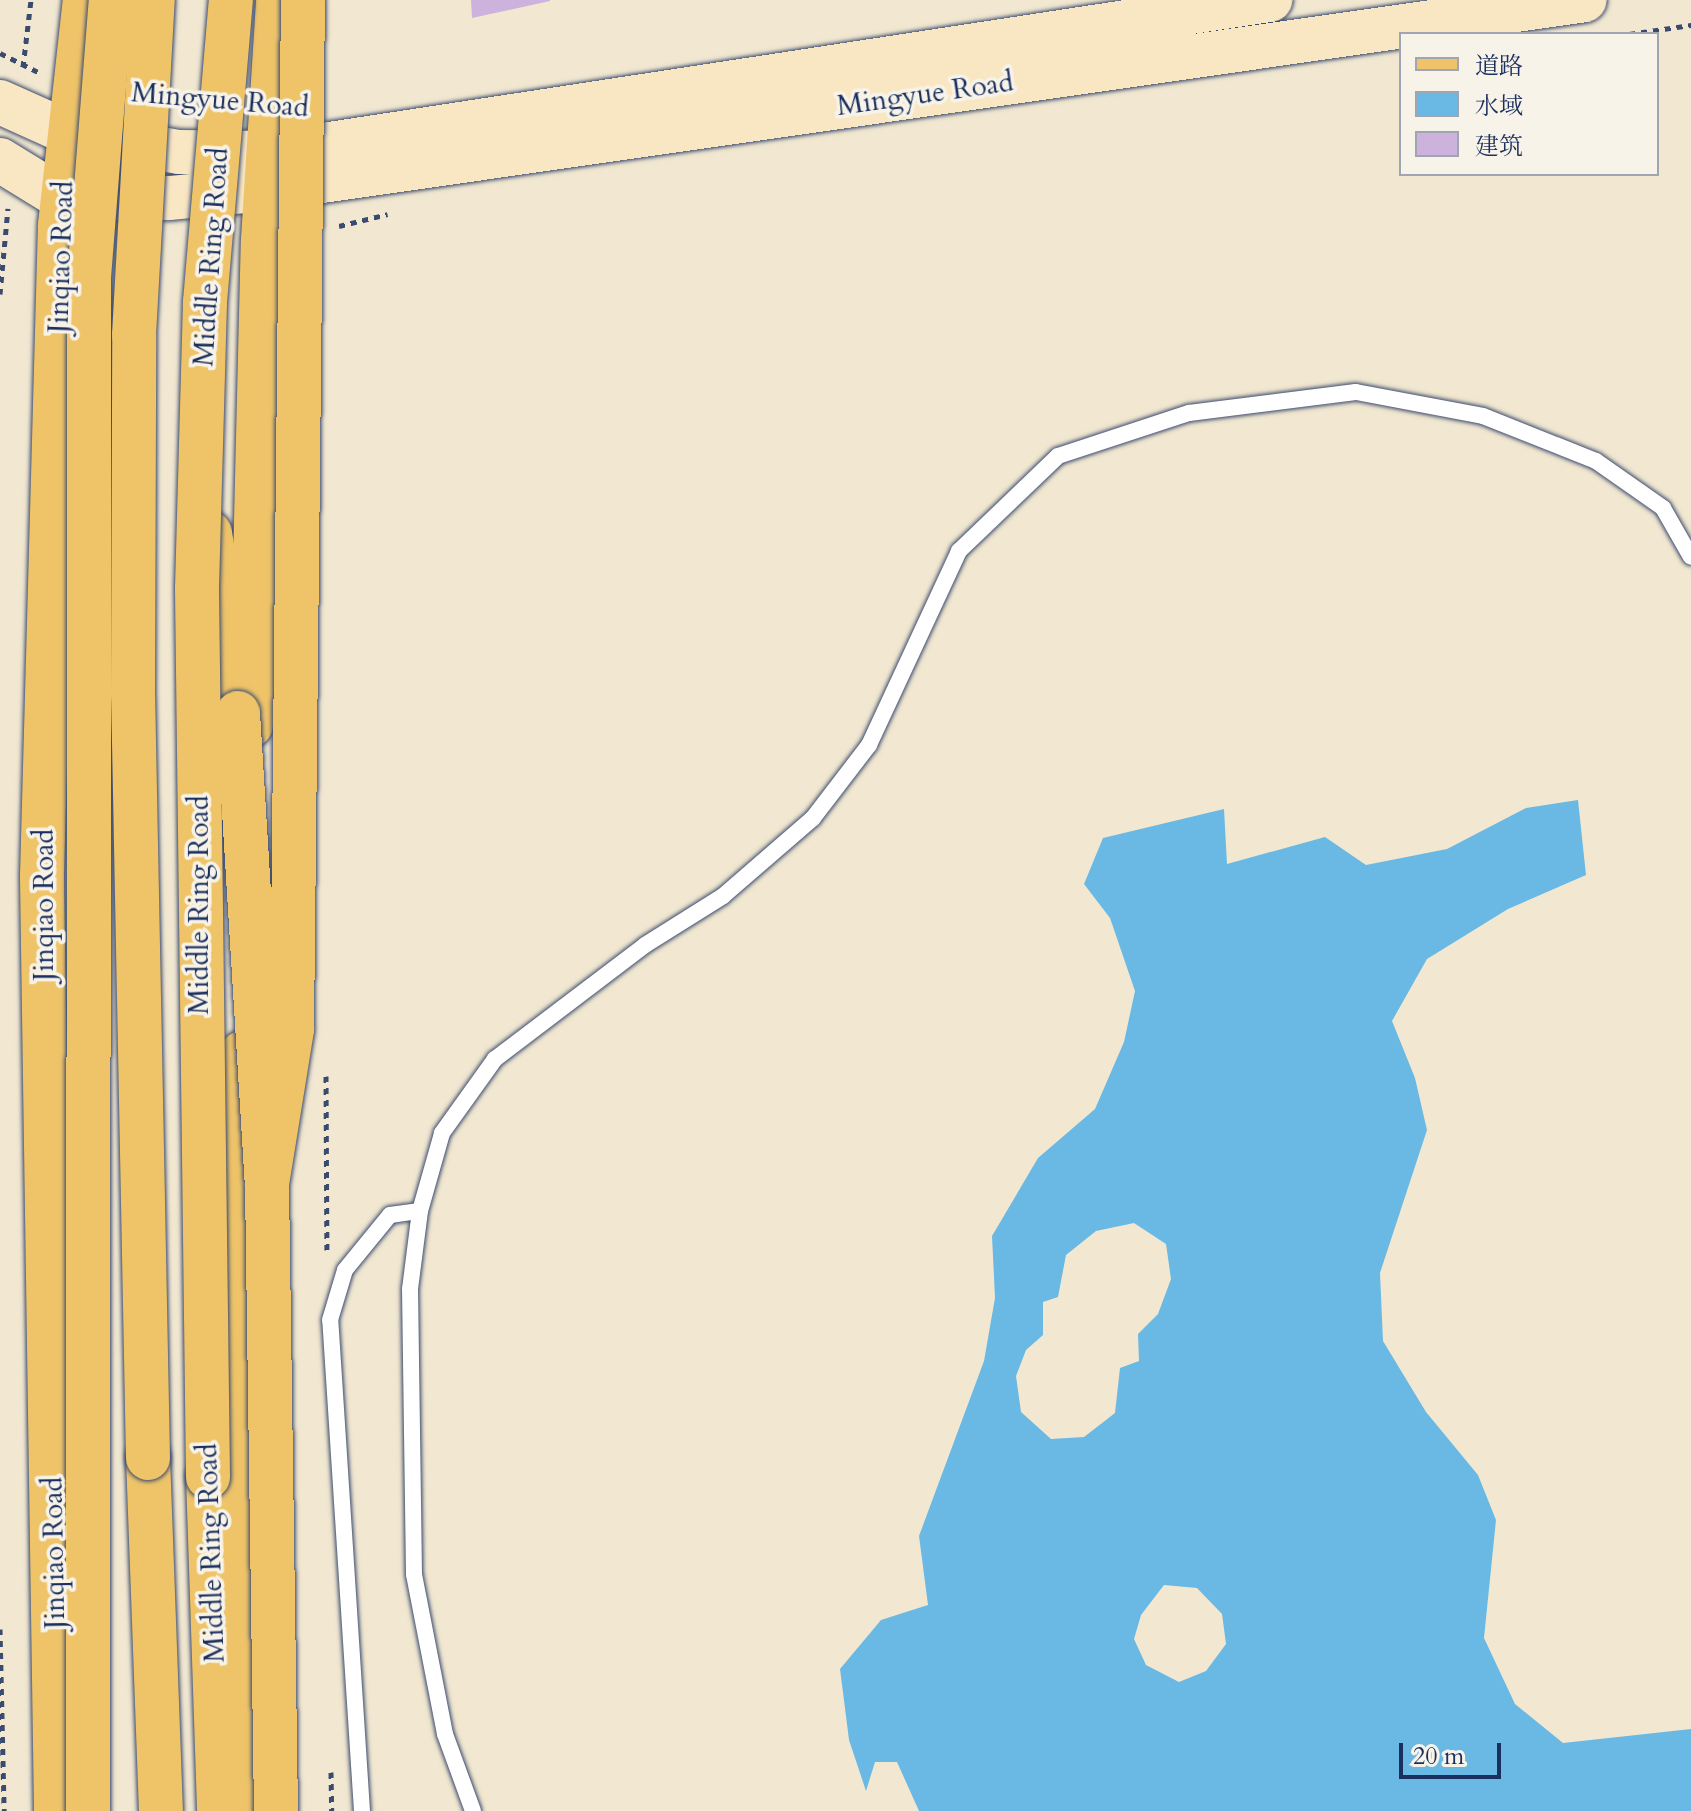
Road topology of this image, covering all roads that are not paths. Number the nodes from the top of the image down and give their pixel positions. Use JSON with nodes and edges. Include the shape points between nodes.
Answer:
{"nodes":[{"id":1,"x":85,"y":0,"type":"edge"},
{"id":2,"x":111,"y":0,"type":"edge"},
{"id":3,"x":153,"y":0,"type":"edge"},
{"id":4,"x":231,"y":0,"type":"edge"},
{"id":5,"x":278,"y":0,"type":"edge"},
{"id":6,"x":303,"y":0,"type":"edge"},
{"id":7,"x":1270,"y":0,"type":"edge"},
{"id":8,"x":1585,"y":0,"type":"edge"},
{"id":9,"x":0,"y":102,"type":"edge"},
{"id":10,"x":69,"y":133,"type":"junction"},
{"id":11,"x":0,"y":160,"type":"edge"},
{"id":12,"x":268,"y":171,"type":"junction"},
{"id":13,"x":62,"y":198,"type":"junction"},
{"id":14,"x":200,"y":470,"type":"junction"},
{"id":15,"x":1691,"y":557,"type":"edge"},
{"id":16,"x":267,"y":1184,"type":"junction"},
{"id":17,"x":420,"y":1211,"type":"junction"},
{"id":18,"x":56,"y":1811,"type":"edge"},
{"id":19,"x":88,"y":1811,"type":"edge"},
{"id":20,"x":161,"y":1811,"type":"edge"},
{"id":21,"x":219,"y":1811,"type":"edge"},
{"id":22,"x":245,"y":1811,"type":"edge"},
{"id":23,"x":276,"y":1811,"type":"edge"},
{"id":24,"x":362,"y":1811,"type":"edge"},
{"id":25,"x":473,"y":1811,"type":"edge"}],
"edges":[{"from":1,"to":10,"type":"main road","name":"Jinqiao Road"},
{"from":2,"to":19,"type":"main road","bridge":true,"via":[[89,277]]},
{"from":3,"to":20,"type":"main road","bridge":true,"via":[[134,335],[133,694]]},
{"from":4,"to":14,"type":"main road","name":"Middle Ring Road","bridge":true,"via":[[205,302]]},
{"from":5,"to":12,"type":"main road"},
{"from":6,"to":16,"type":"main road","bridge":true,"via":[[292,1029]]},
{"from":7,"to":12,"type":"street","name":"Mingyue Road"},
{"from":8,"to":12,"type":"street","name":"Mingyue Road"},
{"from":9,"to":10,"type":"street"},
{"from":10,"to":12,"type":"street"},
{"from":10,"to":13,"type":"main road","name":"Jinqiao Road"},
{"from":11,"to":13,"type":"street"},
{"from":12,"to":13,"type":"street","via":[[169,198]]},
{"from":12,"to":22,"type":"main road","via":[[239,1171]]},
{"from":13,"to":18,"type":"main road","name":"Jinqiao Road","via":[[42,876]]},
{"from":14,"to":16,"type":"main road","bridge":true,"via":[[238,713]]},
{"from":14,"to":21,"type":"main road","name":"Middle Ring Road","bridge":true,"via":[[200,1064]]},
{"from":15,"to":17,"type":"lane","via":[[1663,508],[1596,461],[1483,416],[1356,392],[1189,413],[1058,456],[959,551],[869,745],[813,818],[723,896],[645,945],[495,1059],[442,1133]]},
{"from":16,"to":23,"type":"main road","bridge":true},
{"from":17,"to":24,"type":"lane","via":[[390,1215],[345,1270],[330,1320]]},
{"from":17,"to":25,"type":"lane","via":[[410,1289],[414,1574],[445,1734]]}]}
